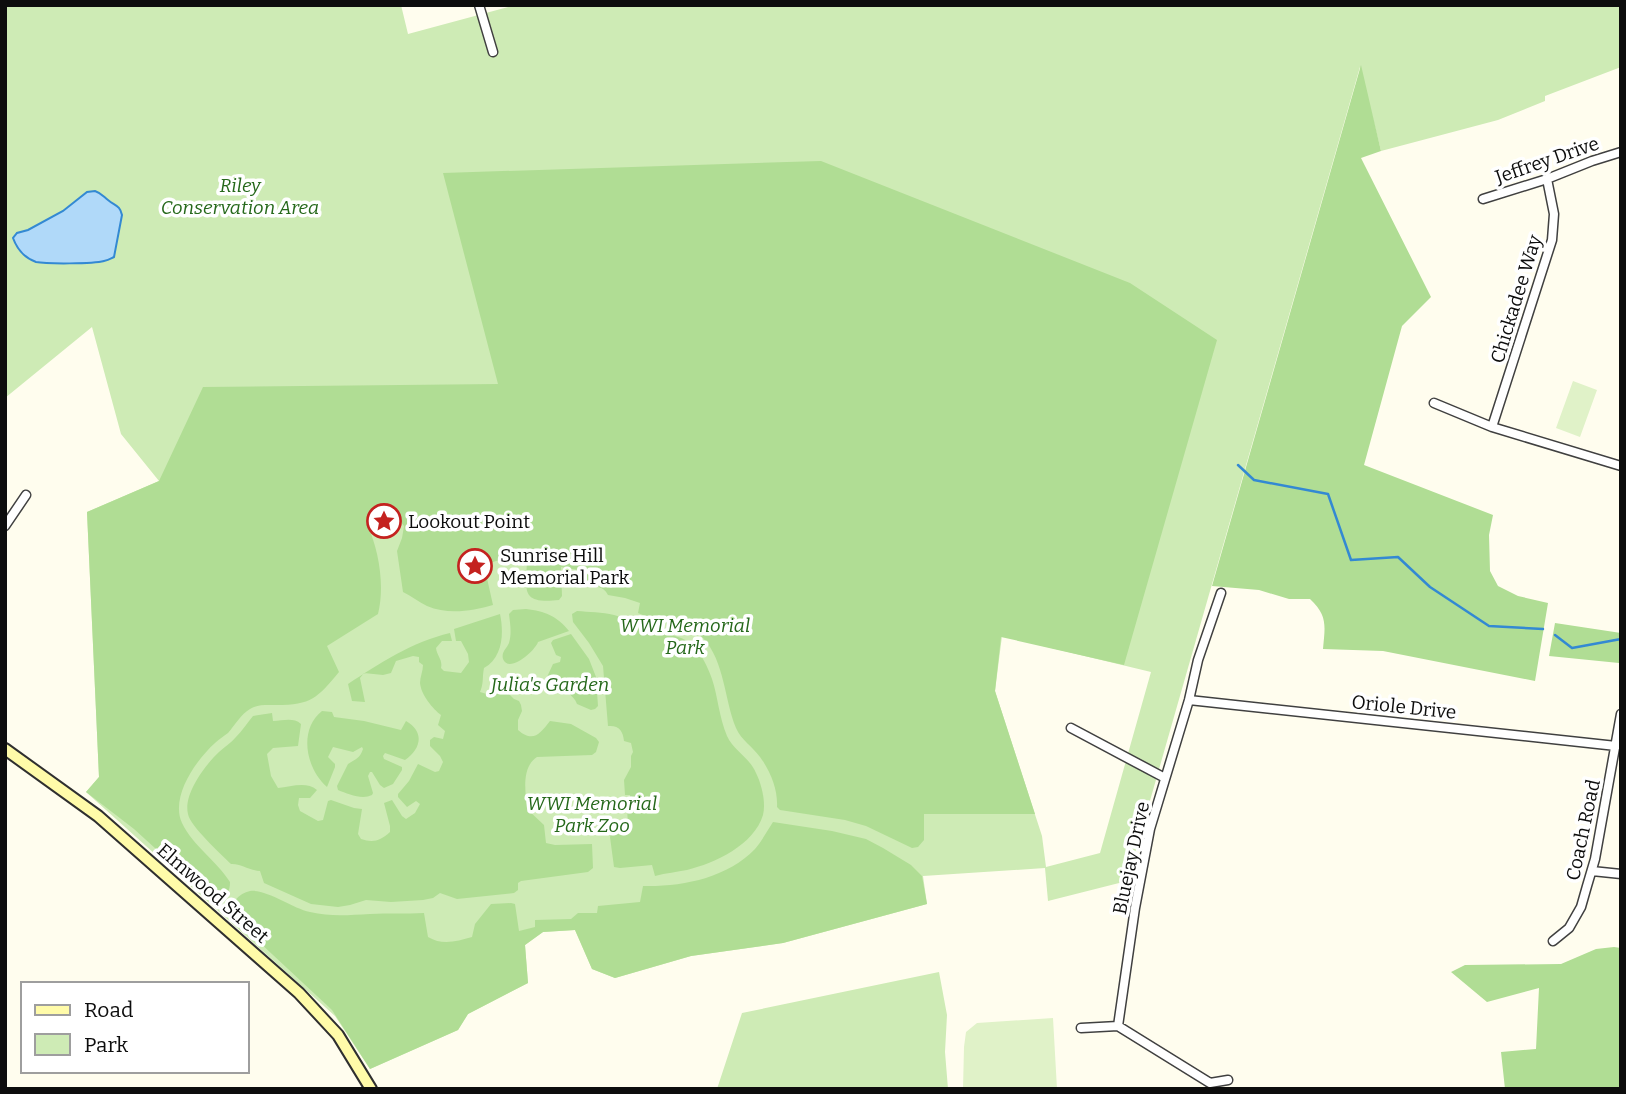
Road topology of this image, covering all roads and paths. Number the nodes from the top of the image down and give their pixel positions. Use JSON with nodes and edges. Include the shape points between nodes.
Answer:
{"nodes":[{"id":1,"x":479,"y":5,"type":"edge"},
{"id":2,"x":493,"y":51,"type":"dead end"},
{"id":3,"x":1621,"y":152,"type":"edge"},
{"id":4,"x":1547,"y":179,"type":"junction"},
{"id":5,"x":1483,"y":199,"type":"dead end"},
{"id":6,"x":1434,"y":402,"type":"dead end"},
{"id":7,"x":1492,"y":427,"type":"junction"},
{"id":8,"x":1621,"y":466,"type":"edge"},
{"id":9,"x":26,"y":495,"type":"dead end"},
{"id":10,"x":5,"y":526,"type":"edge"},
{"id":11,"x":1221,"y":593,"type":"dead end"},
{"id":12,"x":1189,"y":700,"type":"junction"},
{"id":13,"x":1621,"y":714,"type":"edge"},
{"id":14,"x":1071,"y":728,"type":"dead end"},
{"id":15,"x":1616,"y":746,"type":"junction"},
{"id":16,"x":5,"y":749,"type":"edge"},
{"id":17,"x":1165,"y":778,"type":"junction"},
{"id":18,"x":1592,"y":871,"type":"junction"},
{"id":19,"x":1621,"y":874,"type":"edge"},
{"id":20,"x":1553,"y":941,"type":"dead end"},
{"id":21,"x":1118,"y":1026,"type":"junction"},
{"id":22,"x":1081,"y":1028,"type":"dead end"},
{"id":23,"x":1228,"y":1080,"type":"dead end"},
{"id":24,"x":371,"y":1089,"type":"edge"}],
"edges":[{"from":1,"to":2,"type":"street"},
{"from":3,"to":4,"type":"street","name":"Jeffrey Drive"},
{"from":4,"to":5,"type":"street","name":"Jeffrey Drive"},
{"from":4,"to":7,"type":"street","name":"Chickadee Way","via":[[1554,214],[1552,240]]},
{"from":6,"to":7,"type":"street"},
{"from":7,"to":8,"type":"street"},
{"from":9,"to":10,"type":"street"},
{"from":11,"to":12,"type":"street","name":"Bluejay Drive"},
{"from":12,"to":15,"type":"street","name":"Oriole Drive"},
{"from":12,"to":17,"type":"street","name":"Bluejay Drive"},
{"from":13,"to":15,"type":"street","name":"Coach Road"},
{"from":14,"to":17,"type":"street"},
{"from":15,"to":18,"type":"street","name":"Coach Road"},
{"from":16,"to":24,"type":"main road","name":"Elmwood Street","via":[[99,816],[299,993],[338,1035]]},
{"from":17,"to":21,"type":"street","name":"Bluejay Drive","via":[[1135,908]]},
{"from":18,"to":19,"type":"street"},
{"from":18,"to":20,"type":"street","name":"Coach Road","via":[[1581,907],[1569,928]]},
{"from":21,"to":22,"type":"street"},
{"from":21,"to":23,"type":"street","via":[[1210,1083]]}]}
